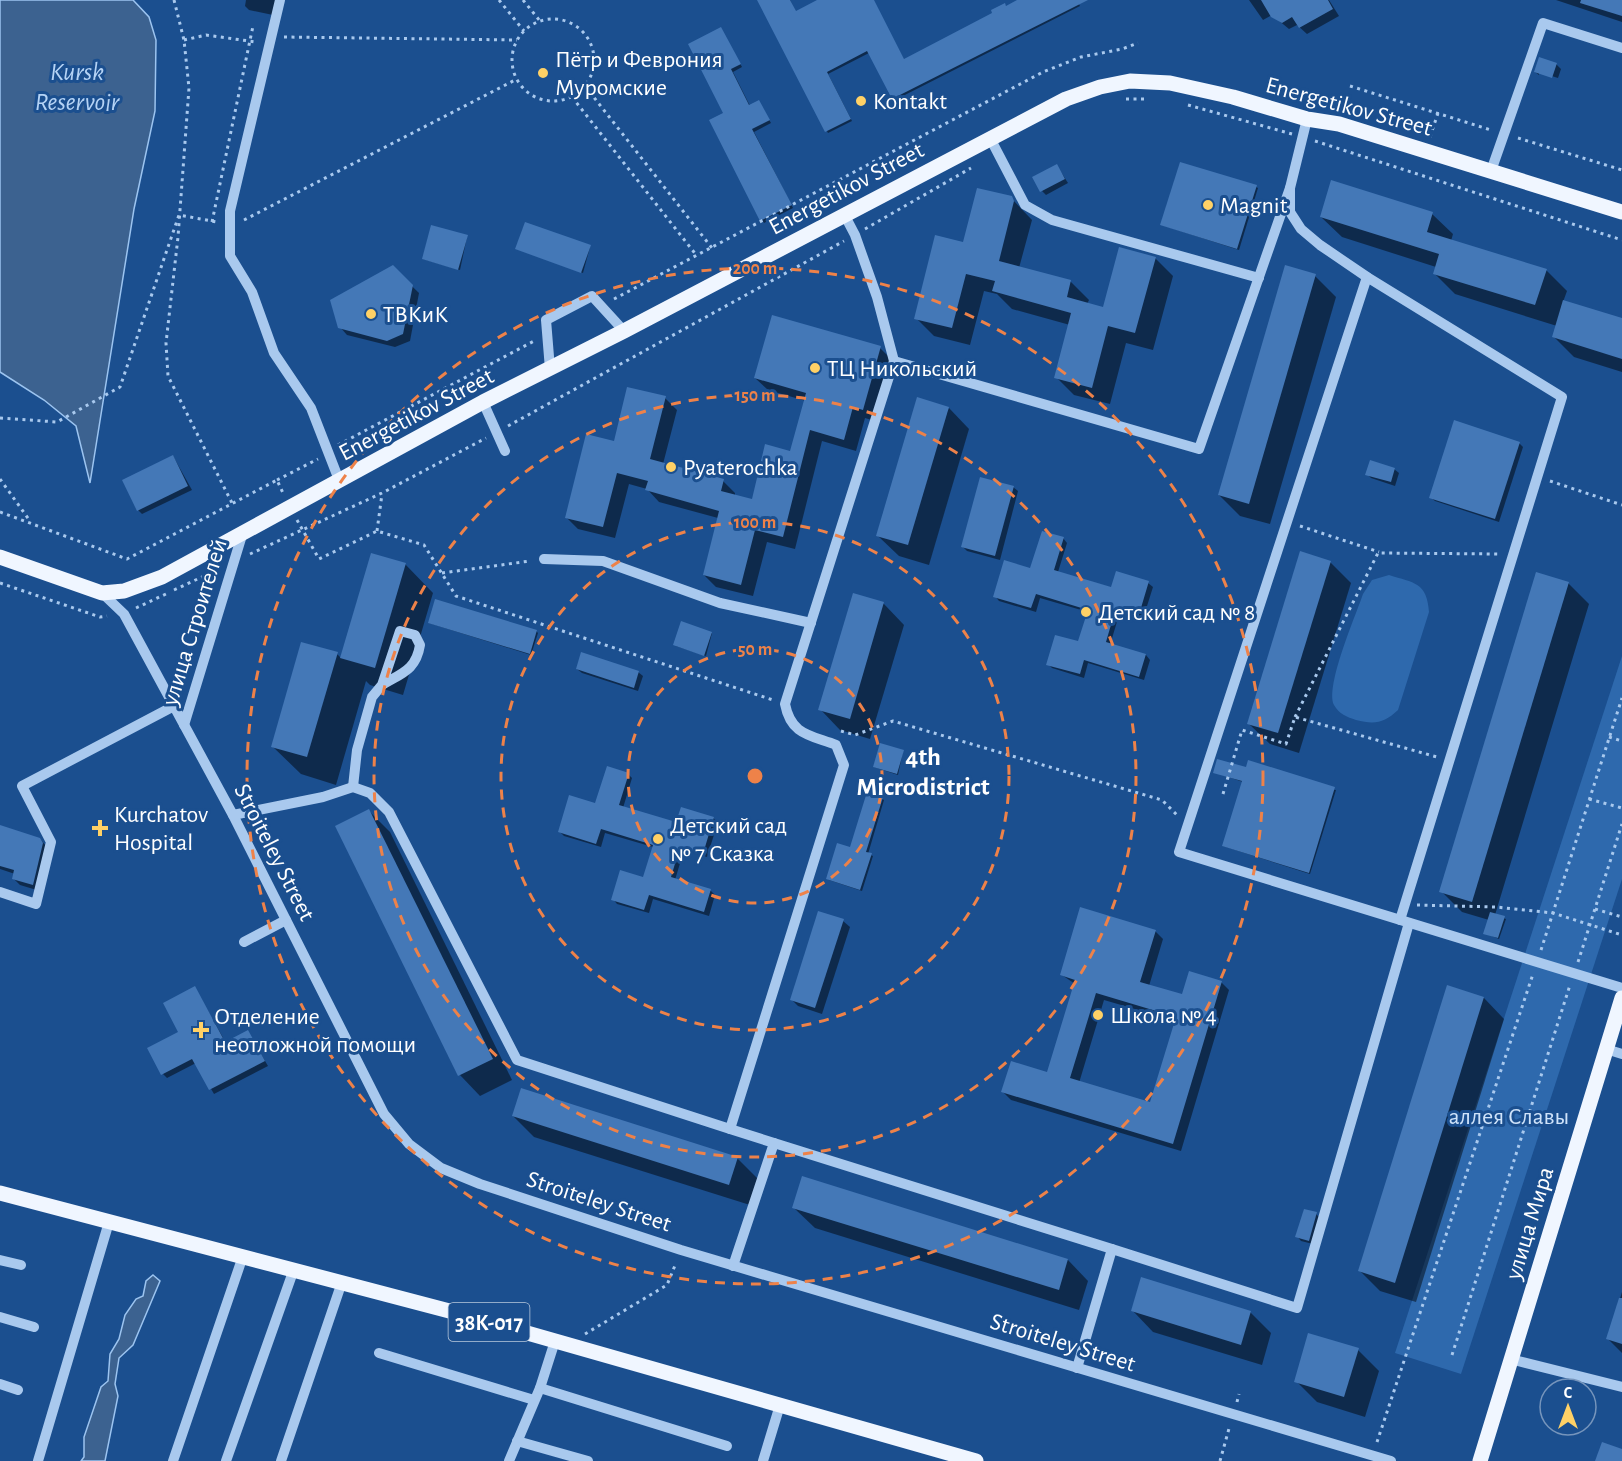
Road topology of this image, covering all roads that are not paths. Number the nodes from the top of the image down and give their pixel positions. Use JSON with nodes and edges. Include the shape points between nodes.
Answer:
{"nodes":[{"id":1,"x":280,"y":0,"type":"edge"},
{"id":2,"x":1622,"y":48,"type":"edge"},
{"id":3,"x":1307,"y":119,"type":"junction"},
{"id":4,"x":990,"y":138,"type":"junction"},
{"id":5,"x":1491,"y":171,"type":"junction"},
{"id":6,"x":1290,"y":188,"type":"junction"},
{"id":7,"x":1622,"y":212,"type":"edge"},
{"id":8,"x":844,"y":214,"type":"junction"},
{"id":9,"x":1367,"y":277,"type":"junction"},
{"id":10,"x":1259,"y":278,"type":"junction"},
{"id":11,"x":624,"y":331,"type":"junction"},
{"id":12,"x":894,"y":361,"type":"junction"},
{"id":13,"x":550,"y":369,"type":"junction"},
{"id":14,"x":483,"y":402,"type":"junction"},
{"id":15,"x":505,"y":451,"type":"dead end"},
{"id":16,"x":339,"y":480,"type":"junction"},
{"id":17,"x":243,"y":532,"type":"junction"},
{"id":18,"x":0,"y":557,"type":"edge"},
{"id":19,"x":544,"y":559,"type":"road end"},
{"id":20,"x":102,"y":593,"type":"junction"},
{"id":21,"x":811,"y":623,"type":"junction"},
{"id":22,"x":382,"y":685,"type":"junction"},
{"id":23,"x":174,"y":706,"type":"junction"},
{"id":24,"x":184,"y":725,"type":"junction"},
{"id":25,"x":353,"y":787,"type":"junction"},
{"id":26,"x":233,"y":815,"type":"junction"},
{"id":27,"x":0,"y":892,"type":"edge"},
{"id":28,"x":286,"y":920,"type":"junction"},
{"id":29,"x":1404,"y":921,"type":"junction"},
{"id":30,"x":244,"y":942,"type":"dead end"},
{"id":31,"x":1622,"y":988,"type":"edge"},
{"id":32,"x":1622,"y":998,"type":"edge"},
{"id":33,"x":1606,"y":1049,"type":"junction"},
{"id":34,"x":1622,"y":1054,"type":"edge"},
{"id":35,"x":730,"y":1129,"type":"junction"},
{"id":36,"x":774,"y":1143,"type":"junction"},
{"id":37,"x":0,"y":1193,"type":"edge"},
{"id":38,"x":109,"y":1222,"type":"junction"},
{"id":39,"x":1112,"y":1249,"type":"junction"},
{"id":40,"x":243,"y":1256,"type":"junction"},
{"id":41,"x":0,"y":1260,"type":"edge"},
{"id":42,"x":21,"y":1265,"type":"dead end"},
{"id":43,"x":733,"y":1266,"type":"junction"},
{"id":44,"x":294,"y":1269,"type":"junction"},
{"id":45,"x":342,"y":1282,"type":"junction"},
{"id":46,"x":0,"y":1317,"type":"edge"},
{"id":47,"x":34,"y":1327,"type":"dead end"},
{"id":48,"x":561,"y":1342,"type":"junction"},
{"id":49,"x":379,"y":1353,"type":"dead end"},
{"id":50,"x":1510,"y":1359,"type":"junction"},
{"id":51,"x":1077,"y":1368,"type":"junction"},
{"id":52,"x":0,"y":1384,"type":"edge"},
{"id":53,"x":1622,"y":1387,"type":"edge"},
{"id":54,"x":540,"y":1388,"type":"junction"},
{"id":55,"x":18,"y":1390,"type":"dead end"},
{"id":56,"x":534,"y":1400,"type":"junction"},
{"id":57,"x":780,"y":1405,"type":"junction"},
{"id":58,"x":517,"y":1441,"type":"junction"},
{"id":59,"x":727,"y":1446,"type":"dead end"},
{"id":60,"x":38,"y":1461,"type":"edge"},
{"id":61,"x":172,"y":1461,"type":"edge"},
{"id":62,"x":226,"y":1461,"type":"edge"},
{"id":63,"x":281,"y":1461,"type":"edge"},
{"id":64,"x":509,"y":1461,"type":"edge"},
{"id":65,"x":588,"y":1461,"type":"edge"},
{"id":66,"x":763,"y":1461,"type":"edge"},
{"id":67,"x":976,"y":1461,"type":"edge"},
{"id":68,"x":1391,"y":1461,"type":"edge"},
{"id":69,"x":1480,"y":1461,"type":"edge"}],
"edges":[{"from":1,"to":16,"type":"street","via":[[230,211],[230,256],[252,292],[274,353],[311,408]]},
{"from":2,"to":5,"type":"street","via":[[1543,23]]},
{"from":3,"to":4,"type":"main road","name":"Energetikov Street","via":[[1170,83],[1130,81],[1066,99]]},
{"from":3,"to":5,"type":"main road","name":"Energetikov Street","via":[[1339,124]]},
{"from":3,"to":6,"type":"street"},
{"from":4,"to":8,"type":"main road","name":"Energetikov Street"},
{"from":4,"to":10,"type":"street","via":[[1025,205],[1052,220]]},
{"from":5,"to":7,"type":"main road","name":"Energetikov Street"},
{"from":6,"to":9,"type":"street","via":[[1290,212],[1301,229]]},
{"from":6,"to":10,"type":"street"},
{"from":8,"to":11,"type":"main road","name":"Energetikov Street"},
{"from":8,"to":12,"type":"street","via":[[877,297]]},
{"from":9,"to":29,"type":"street","via":[[1562,397],[1404,904]]},
{"from":9,"to":29,"type":"street","via":[[1179,852]]},
{"from":10,"to":12,"type":"street","via":[[1199,449]]},
{"from":11,"to":13,"type":"main road","name":"Energetikov Street"},
{"from":11,"to":13,"type":"street","via":[[592,296],[546,320]]},
{"from":12,"to":21,"type":"street"},
{"from":13,"to":14,"type":"main road","name":"Energetikov Street"},
{"from":14,"to":15,"type":"street"},
{"from":14,"to":16,"type":"main road","name":"Energetikov Street"},
{"from":16,"to":17,"type":"main road","name":"Energetikov Street"},
{"from":17,"to":20,"type":"main road","name":"Energetikov Street","via":[[162,577],[124,591]]},
{"from":17,"to":24,"type":"street","name":"улица Строителей"},
{"from":18,"to":20,"type":"main road"},
{"from":19,"to":21,"type":"street","via":[[603,561],[720,603]]},
{"from":20,"to":23,"type":"street","name":"Stroiteley Street","via":[[124,614]]},
{"from":21,"to":35,"type":"street","via":[[785,704],[788,721],[797,730],[836,746],[844,765]]},
{"from":22,"to":22,"type":"street","via":[[400,631],[415,635],[420,645],[411,670]]},
{"from":22,"to":25,"type":"street","via":[[372,697],[357,750]]},
{"from":23,"to":24,"type":"street","name":"Stroiteley Street"},
{"from":23,"to":27,"type":"street","via":[[22,786],[51,842],[36,904]]},
{"from":24,"to":26,"type":"street","name":"Stroiteley Street"},
{"from":25,"to":26,"type":"street"},
{"from":25,"to":35,"type":"street","via":[[370,793],[389,812],[517,1060]]},
{"from":26,"to":28,"type":"street","name":"Stroiteley Street"},
{"from":28,"to":30,"type":"street"},
{"from":28,"to":43,"type":"street","name":"Stroiteley Street","via":[[384,1113],[409,1144],[441,1168],[480,1184]]},
{"from":29,"to":31,"type":"street"},
{"from":29,"to":39,"type":"street","via":[[1297,1308]]},
{"from":32,"to":33,"type":"main road","name":"улица Мира"},
{"from":33,"to":34,"type":"street"},
{"from":33,"to":50,"type":"main road","name":"улица Мира"},
{"from":35,"to":36,"type":"street"},
{"from":36,"to":39,"type":"street"},
{"from":36,"to":43,"type":"street"},
{"from":37,"to":38,"type":"main road","number":"38К-017"},
{"from":38,"to":40,"type":"main road","number":"38К-017"},
{"from":38,"to":60,"type":"street"},
{"from":39,"to":51,"type":"street"},
{"from":40,"to":44,"type":"main road","number":"38К-017"},
{"from":40,"to":61,"type":"street"},
{"from":41,"to":42,"type":"street"},
{"from":43,"to":51,"type":"street","name":"Stroiteley Street"},
{"from":44,"to":45,"type":"main road","number":"38К-017"},
{"from":44,"to":62,"type":"street"},
{"from":45,"to":48,"type":"main road","number":"38К-017"},
{"from":45,"to":63,"type":"street"},
{"from":46,"to":47,"type":"street"},
{"from":48,"to":54,"type":"street"},
{"from":48,"to":57,"type":"main road","number":"38К-017"},
{"from":49,"to":56,"type":"street"},
{"from":50,"to":53,"type":"street"},
{"from":50,"to":69,"type":"main road","name":"улица Мира"},
{"from":51,"to":68,"type":"street","name":"Stroiteley Street"},
{"from":52,"to":55,"type":"street"},
{"from":54,"to":56,"type":"street"},
{"from":54,"to":59,"type":"street"},
{"from":56,"to":58,"type":"street"},
{"from":57,"to":66,"type":"street"},
{"from":57,"to":67,"type":"main road","number":"38К-017"},
{"from":58,"to":64,"type":"street"},
{"from":58,"to":65,"type":"street"}]}
